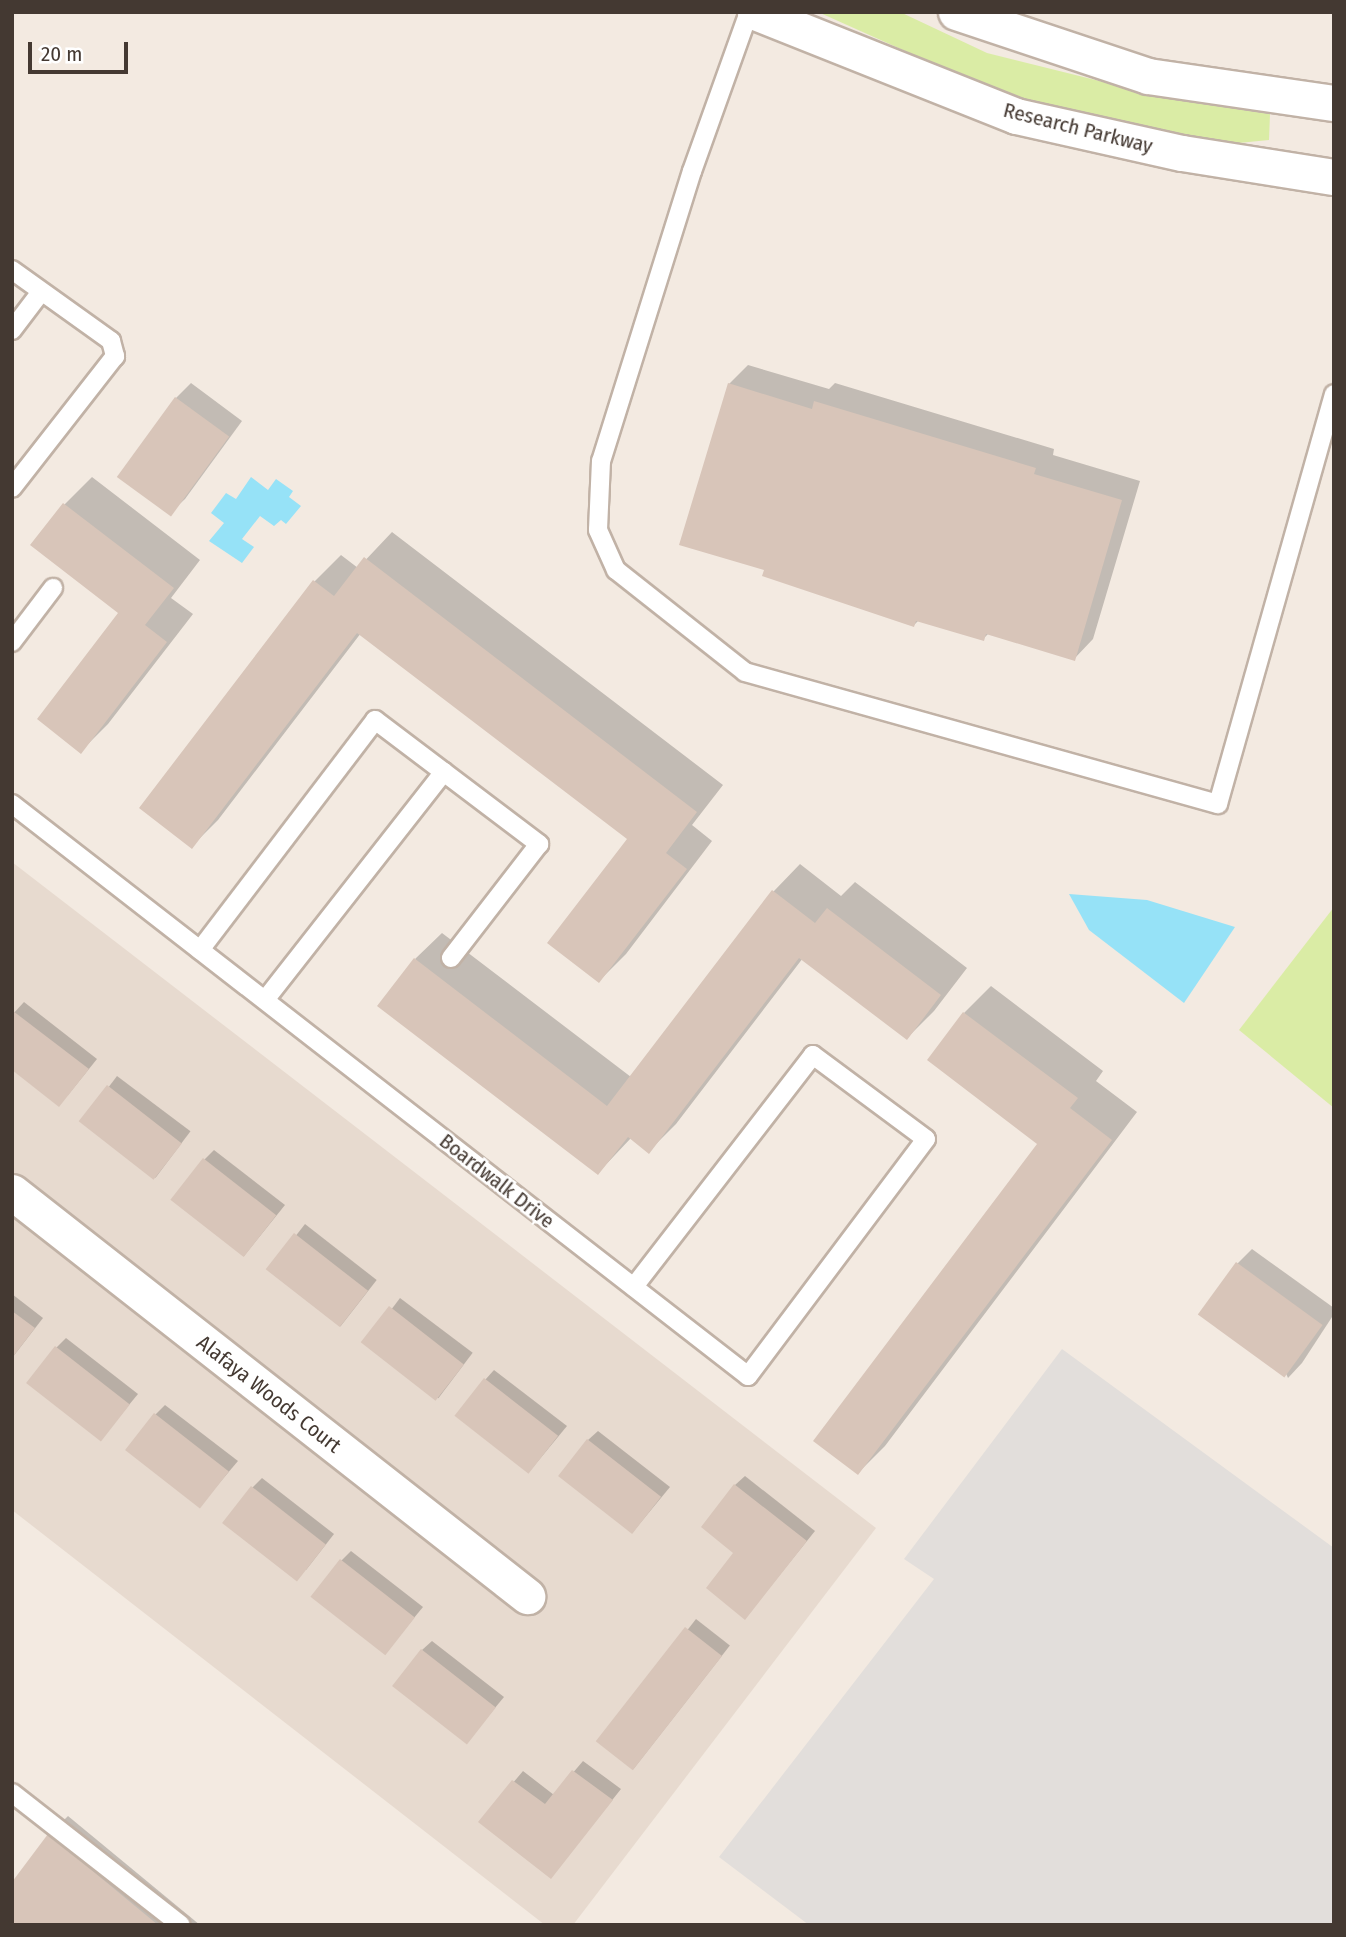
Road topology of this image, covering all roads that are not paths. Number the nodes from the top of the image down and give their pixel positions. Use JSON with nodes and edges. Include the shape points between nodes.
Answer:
{"nodes":[{"id":1,"x":749,"y":12,"type":"edge"},
{"id":2,"x":755,"y":12,"type":"edge"},
{"id":3,"x":956,"y":12,"type":"edge"},
{"id":4,"x":1334,"y":103,"type":"edge"},
{"id":5,"x":1334,"y":177,"type":"edge"},
{"id":6,"x":12,"y":270,"type":"edge"},
{"id":7,"x":41,"y":292,"type":"junction"},
{"id":8,"x":12,"y":330,"type":"edge"},
{"id":9,"x":1334,"y":394,"type":"edge"},
{"id":10,"x":12,"y":488,"type":"edge"},
{"id":11,"x":53,"y":588,"type":"dead end"},
{"id":12,"x":12,"y":642,"type":"edge"},
{"id":13,"x":444,"y":772,"type":"junction"},
{"id":14,"x":12,"y":804,"type":"edge"},
{"id":15,"x":200,"y":950,"type":"junction"},
{"id":16,"x":451,"y":958,"type":"dead end"},
{"id":17,"x":265,"y":1000,"type":"junction"},
{"id":18,"x":12,"y":1192,"type":"edge"},
{"id":19,"x":635,"y":1287,"type":"junction"},
{"id":20,"x":527,"y":1596,"type":"dead end"},
{"id":21,"x":12,"y":1793,"type":"edge"},
{"id":22,"x":181,"y":1925,"type":"edge"}],
"edges":[{"from":1,"to":9,"type":"lane","via":[[692,171],[601,461],[598,530],[616,570],[745,672],[1218,804]]},
{"from":2,"to":5,"type":"street","name":"Research Parkway","via":[[1016,116],[1182,153]]},
{"from":3,"to":4,"type":"street","via":[[1147,76]]},
{"from":6,"to":7,"type":"lane"},
{"from":7,"to":8,"type":"lane"},
{"from":7,"to":10,"type":"lane","via":[[111,341],[115,356]]},
{"from":11,"to":12,"type":"lane"},
{"from":13,"to":15,"type":"lane","via":[[375,720]]},
{"from":13,"to":16,"type":"lane","via":[[539,844]]},
{"from":13,"to":17,"type":"lane"},
{"from":14,"to":15,"type":"lane","name":"Boardwalk Drive"},
{"from":15,"to":17,"type":"lane","name":"Boardwalk Drive"},
{"from":17,"to":19,"type":"lane","name":"Boardwalk Drive"},
{"from":18,"to":20,"type":"street","name":"Alafaya Woods Court"},
{"from":19,"to":19,"type":"lane","name":"Boardwalk Drive","via":[[813,1055],[926,1139],[748,1376]]},
{"from":21,"to":22,"type":"lane"}]}
